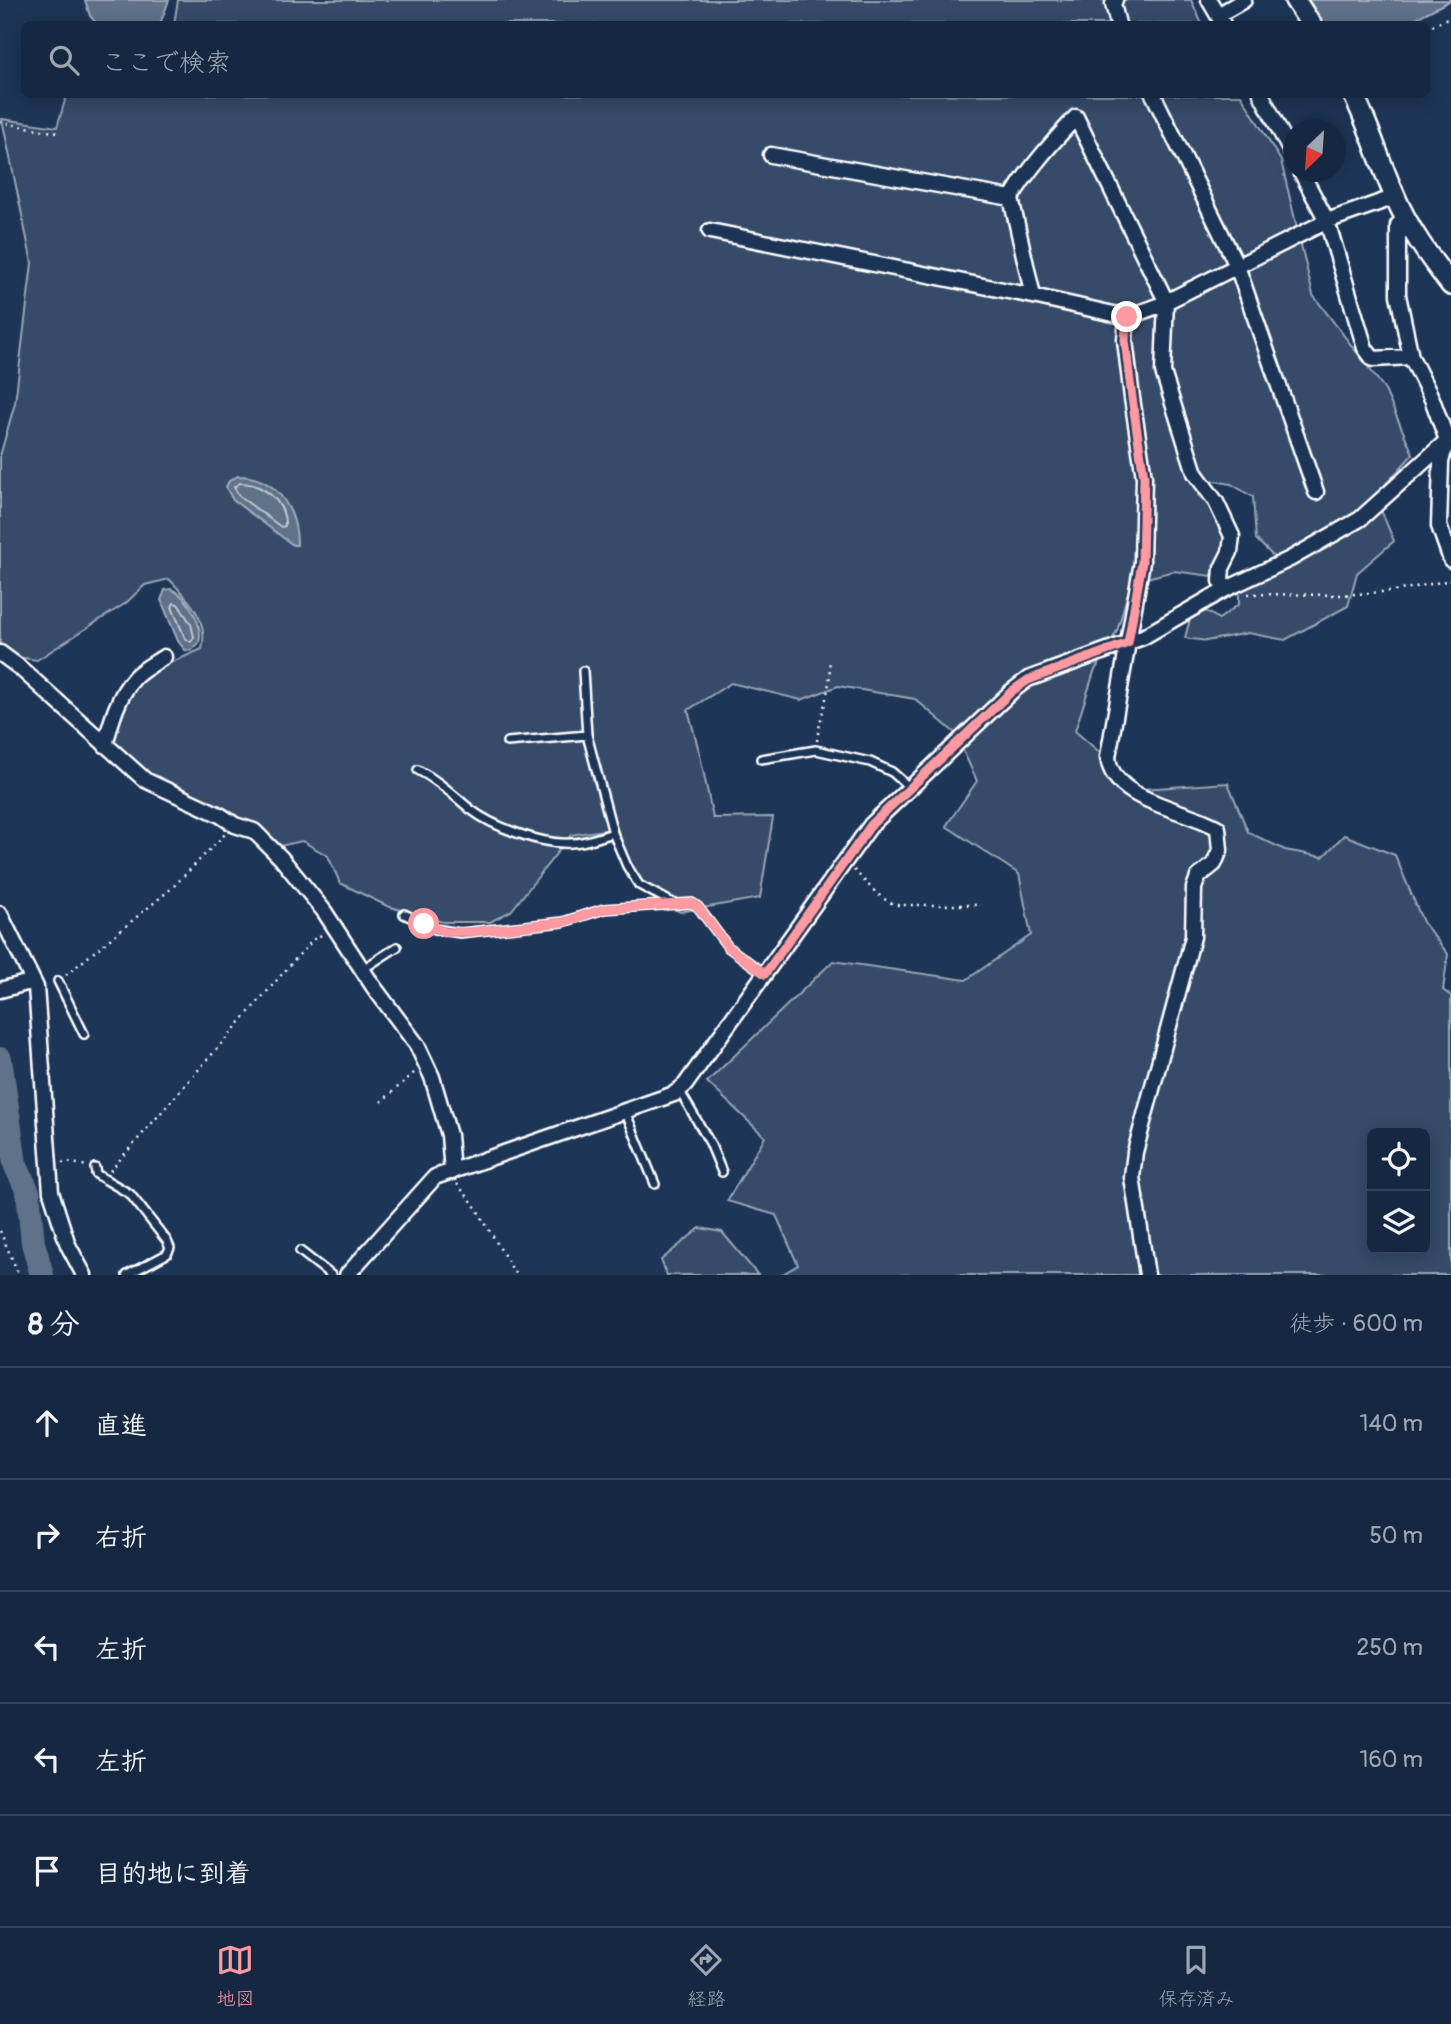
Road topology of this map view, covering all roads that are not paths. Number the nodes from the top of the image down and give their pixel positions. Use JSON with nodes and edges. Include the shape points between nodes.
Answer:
{"nodes":[{"id":1,"x":1115,"y":0,"type":"edge"},
{"id":2,"x":1209,"y":0,"type":"edge"},
{"id":3,"x":1244,"y":0,"type":"edge"},
{"id":4,"x":1295,"y":0,"type":"edge"},
{"id":5,"x":1220,"y":20,"type":"edge"},
{"id":6,"x":1117,"y":21,"type":"edge"},
{"id":7,"x":1309,"y":21,"type":"edge"},
{"id":8,"x":1155,"y":98,"type":"edge"},
{"id":9,"x":1263,"y":98,"type":"edge"},
{"id":10,"x":1355,"y":98,"type":"edge"},
{"id":11,"x":1283,"y":138,"type":"edge"},
{"id":12,"x":771,"y":155,"type":"dead end"},
{"id":13,"x":1306,"y":182,"type":"edge"},
{"id":14,"x":1395,"y":197,"type":"junction"},
{"id":15,"x":1011,"y":198,"type":"junction"},
{"id":16,"x":1406,"y":218,"type":"junction"},
{"id":17,"x":1327,"y":222,"type":"junction"},
{"id":18,"x":710,"y":231,"type":"dead end"},
{"id":19,"x":1237,"y":266,"type":"junction"},
{"id":20,"x":1451,"y":285,"type":"edge"},
{"id":21,"x":1033,"y":296,"type":"junction"},
{"id":22,"x":1166,"y":301,"type":"junction"},
{"id":23,"x":1127,"y":317,"type":"junction"},
{"id":24,"x":1411,"y":357,"type":"junction"},
{"id":25,"x":1449,"y":438,"type":"edge"},
{"id":26,"x":1316,"y":492,"type":"dead end"},
{"id":27,"x":1451,"y":560,"type":"edge"},
{"id":28,"x":1224,"y":590,"type":"junction"},
{"id":29,"x":1128,"y":643,"type":"junction"},
{"id":30,"x":0,"y":653,"type":"edge"},
{"id":31,"x":164,"y":657,"type":"dead end"},
{"id":32,"x":583,"y":671,"type":"dead end"},
{"id":33,"x":587,"y":735,"type":"junction"},
{"id":34,"x":507,"y":742,"type":"dead end"},
{"id":35,"x":105,"y":745,"type":"junction"},
{"id":36,"x":761,"y":759,"type":"dead end"},
{"id":37,"x":418,"y":770,"type":"dead end"},
{"id":38,"x":910,"y":788,"type":"junction"},
{"id":39,"x":613,"y":833,"type":"junction"},
{"id":40,"x":675,"y":904,"type":"junction"},
{"id":41,"x":0,"y":914,"type":"edge"},
{"id":42,"x":404,"y":914,"type":"dead end"},
{"id":43,"x":397,"y":947,"type":"dead end"},
{"id":44,"x":363,"y":969,"type":"junction"},
{"id":45,"x":765,"y":974,"type":"junction"},
{"id":46,"x":58,"y":981,"type":"road end"},
{"id":47,"x":30,"y":982,"type":"dead end"},
{"id":48,"x":0,"y":990,"type":"edge"},
{"id":49,"x":84,"y":1034,"type":"dead end"},
{"id":50,"x":679,"y":1090,"type":"junction"},
{"id":51,"x":625,"y":1111,"type":"junction"},
{"id":52,"x":95,"y":1168,"type":"road end"},
{"id":53,"x":452,"y":1172,"type":"junction"},
{"id":54,"x":722,"y":1172,"type":"dead end"},
{"id":55,"x":654,"y":1184,"type":"dead end"},
{"id":56,"x":300,"y":1251,"type":"dead end"},
{"id":57,"x":84,"y":1275,"type":"edge"},
{"id":58,"x":127,"y":1275,"type":"edge"},
{"id":59,"x":331,"y":1275,"type":"edge"},
{"id":60,"x":347,"y":1275,"type":"edge"},
{"id":61,"x":1147,"y":1275,"type":"edge"}],
"edges":[{"from":1,"to":6,"type":"street"},
{"from":2,"to":5,"type":"street"},
{"from":3,"to":5,"type":"street"},
{"from":4,"to":7,"type":"street"},
{"from":8,"to":19,"type":"street"},
{"from":9,"to":11,"type":"street"},
{"from":10,"to":14,"type":"street"},
{"from":12,"to":15,"type":"street"},
{"from":13,"to":17,"type":"street"},
{"from":14,"to":16,"type":"street"},
{"from":14,"to":17,"type":"street"},
{"from":15,"to":21,"type":"street"},
{"from":15,"to":22,"type":"street","via":[[1076,117]]},
{"from":16,"to":20,"type":"street"},
{"from":16,"to":24,"type":"street","via":[[1398,225],[1398,295]]},
{"from":17,"to":19,"type":"street"},
{"from":17,"to":24,"type":"street","via":[[1365,348],[1373,359]]},
{"from":18,"to":21,"type":"street"},
{"from":19,"to":22,"type":"street"},
{"from":19,"to":26,"type":"street"},
{"from":21,"to":23,"type":"street"},
{"from":22,"to":23,"type":"street"},
{"from":22,"to":28,"type":"street","via":[[1163,372],[1195,473],[1232,536],[1222,568]]},
{"from":23,"to":29,"type":"street","via":[[1125,340],[1144,477],[1142,562]]},
{"from":24,"to":25,"type":"street"},
{"from":25,"to":27,"type":"street","via":[[1441,462],[1439,526]]},
{"from":25,"to":28,"type":"street","via":[[1360,519]]},
{"from":28,"to":29,"type":"street"},
{"from":29,"to":38,"type":"street","via":[[1028,680]]},
{"from":29,"to":61,"type":"street","via":[[1109,765],[1122,785],[1141,796],[1219,828],[1220,850],[1194,888],[1193,937],[1135,1152],[1132,1177]]},
{"from":30,"to":35,"type":"street"},
{"from":31,"to":35,"type":"street","via":[[136,676],[112,720]]},
{"from":32,"to":33,"type":"lane"},
{"from":33,"to":34,"type":"lane"},
{"from":33,"to":39,"type":"lane"},
{"from":35,"to":44,"type":"street","via":[[145,780],[254,831],[281,858]]},
{"from":36,"to":38,"type":"lane","via":[[816,750],[870,762],[892,772]]},
{"from":37,"to":39,"type":"lane","via":[[472,811],[518,833],[574,843]]},
{"from":38,"to":45,"type":"street","via":[[871,825]]},
{"from":39,"to":40,"type":"lane","via":[[639,885]]},
{"from":40,"to":42,"type":"lane","via":[[604,909],[564,922],[460,933],[435,929]]},
{"from":40,"to":45,"type":"lane","via":[[698,907],[728,947]]},
{"from":41,"to":57,"type":"street","via":[[36,987],[51,1192],[68,1245]]},
{"from":43,"to":44,"type":"lane"},
{"from":44,"to":53,"type":"street","via":[[417,1045],[432,1077],[449,1135]]},
{"from":45,"to":50,"type":"street"},
{"from":46,"to":49,"type":"lane"},
{"from":47,"to":48,"type":"street"},
{"from":50,"to":51,"type":"street"},
{"from":50,"to":54,"type":"lane"},
{"from":51,"to":53,"type":"street"},
{"from":51,"to":55,"type":"lane"},
{"from":52,"to":58,"type":"lane","via":[[96,1174],[130,1194],[170,1248]]},
{"from":53,"to":60,"type":"street","via":[[435,1177]]},
{"from":56,"to":59,"type":"lane"}]}
